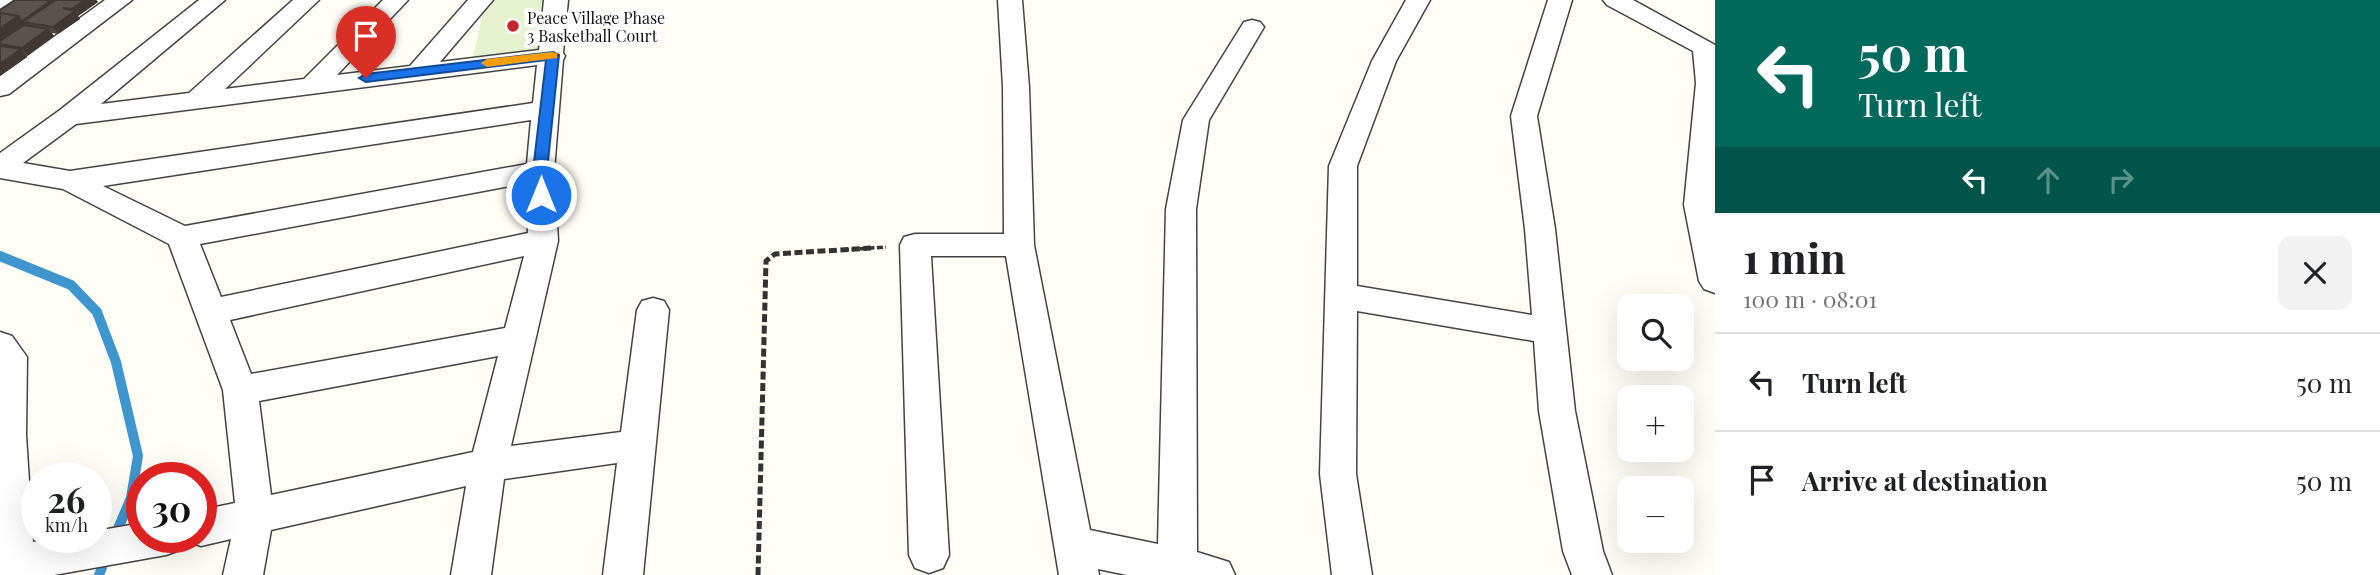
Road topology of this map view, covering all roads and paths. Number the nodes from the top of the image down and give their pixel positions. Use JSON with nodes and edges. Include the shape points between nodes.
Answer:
{"nodes":[{"id":1,"x":13,"y":0,"type":"edge"},
{"id":2,"x":120,"y":0,"type":"edge"},
{"id":3,"x":213,"y":0,"type":"edge"},
{"id":4,"x":307,"y":0,"type":"edge"},
{"id":5,"x":396,"y":0,"type":"edge"},
{"id":6,"x":481,"y":0,"type":"edge"},
{"id":7,"x":556,"y":0,"type":"edge"},
{"id":8,"x":1010,"y":0,"type":"edge"},
{"id":9,"x":1418,"y":0,"type":"edge"},
{"id":10,"x":1560,"y":0,"type":"edge"},
{"id":11,"x":1615,"y":0,"type":"edge"},
{"id":12,"x":0,"y":8,"type":"edge"},
{"id":13,"x":1252,"y":27,"type":"dead end"},
{"id":14,"x":553,"y":55,"type":"junction"},
{"id":15,"x":419,"y":71,"type":"junction"},
{"id":16,"x":312,"y":86,"type":"junction"},
{"id":17,"x":0,"y":88,"type":"edge"},
{"id":18,"x":196,"y":101,"type":"junction"},
{"id":19,"x":547,"y":109,"type":"junction"},
{"id":20,"x":69,"y":116,"type":"junction"},
{"id":21,"x":1709,"y":124,"type":"edge"},
{"id":22,"x":0,"y":168,"type":"edge"},
{"id":23,"x":540,"y":171,"type":"junction"},
{"id":24,"x":70,"y":181,"type":"junction"},
{"id":25,"x":182,"y":237,"type":"junction"},
{"id":26,"x":543,"y":241,"type":"junction"},
{"id":27,"x":1019,"y":245,"type":"junction"},
{"id":28,"x":915,"y":246,"type":"junction"},
{"id":29,"x":1715,"y":281,"type":"edge"},
{"id":30,"x":1343,"y":295,"type":"junction"},
{"id":31,"x":653,"y":310,"type":"dead end"},
{"id":32,"x":210,"y":312,"type":"junction"},
{"id":33,"x":1550,"y":331,"type":"junction"},
{"id":34,"x":517,"y":339,"type":"junction"},
{"id":35,"x":0,"y":345,"type":"edge"},
{"id":36,"x":240,"y":390,"type":"junction"},
{"id":37,"x":4,"y":436,"type":"edge"},
{"id":38,"x":638,"y":445,"type":"junction"},
{"id":39,"x":488,"y":465,"type":"junction"},
{"id":40,"x":254,"y":514,"type":"junction"},
{"id":41,"x":217,"y":524,"type":"edge"},
{"id":42,"x":126,"y":545,"type":"edge"},
{"id":43,"x":929,"y":555,"type":"dead end"},
{"id":44,"x":1076,"y":560,"type":"edge"},
{"id":45,"x":1177,"y":567,"type":"junction"},
{"id":46,"x":7,"y":568,"type":"edge"},
{"id":47,"x":243,"y":575,"type":"edge"},
{"id":48,"x":471,"y":575,"type":"edge"},
{"id":49,"x":623,"y":575,"type":"edge"},
{"id":50,"x":758,"y":575,"type":"edge"},
{"id":51,"x":1215,"y":575,"type":"edge"},
{"id":52,"x":1352,"y":575,"type":"edge"},
{"id":53,"x":1592,"y":575,"type":"edge"}],
"edges":[{"from":1,"to":12,"type":"street"},
{"from":2,"to":17,"type":"street"},
{"from":3,"to":20,"type":"street"},
{"from":4,"to":18,"type":"street"},
{"from":5,"to":16,"type":"street"},
{"from":6,"to":15,"type":"street"},
{"from":7,"to":14,"type":"street"},
{"from":8,"to":27,"type":"street"},
{"from":9,"to":30,"type":"street","via":[[1384,61],[1343,166]]},
{"from":10,"to":33,"type":"street","via":[[1524,116]]},
{"from":11,"to":21,"type":"street","via":[[1704,48]]},
{"from":13,"to":45,"type":"street","via":[[1196,120],[1181,209]]},
{"from":14,"to":15,"type":"street"},
{"from":14,"to":19,"type":"street"},
{"from":15,"to":16,"type":"street"},
{"from":16,"to":18,"type":"street"},
{"from":18,"to":20,"type":"street"},
{"from":19,"to":23,"type":"street"},
{"from":19,"to":24,"type":"street"},
{"from":20,"to":22,"type":"street"},
{"from":21,"to":29,"type":"street","via":[[1699,205]]},
{"from":22,"to":24,"type":"street"},
{"from":23,"to":25,"type":"street"},
{"from":23,"to":26,"type":"street"},
{"from":24,"to":25,"type":"street"},
{"from":25,"to":32,"type":"street"},
{"from":26,"to":32,"type":"street"},
{"from":26,"to":34,"type":"street"},
{"from":27,"to":28,"type":"street"},
{"from":27,"to":44,"type":"street"},
{"from":28,"to":43,"type":"street"},
{"from":28,"to":50,"type":"path","via":[[775,254],[766,261]]},
{"from":30,"to":33,"type":"street"},
{"from":30,"to":52,"type":"street","via":[[1338,474]]},
{"from":31,"to":38,"type":"street"},
{"from":32,"to":36,"type":"street"},
{"from":33,"to":53,"type":"street","via":[[1558,411],[1583,551]]},
{"from":34,"to":36,"type":"street"},
{"from":34,"to":39,"type":"street"},
{"from":35,"to":37,"type":"street","via":[[10,356]]},
{"from":36,"to":40,"type":"street"},
{"from":37,"to":46,"type":"street"},
{"from":38,"to":39,"type":"street"},
{"from":38,"to":49,"type":"street"},
{"from":39,"to":40,"type":"street"},
{"from":39,"to":48,"type":"street"},
{"from":40,"to":41,"type":"street"},
{"from":40,"to":47,"type":"street"},
{"from":42,"to":46,"type":"street"},
{"from":44,"to":45,"type":"street"},
{"from":45,"to":51,"type":"street"}]}
